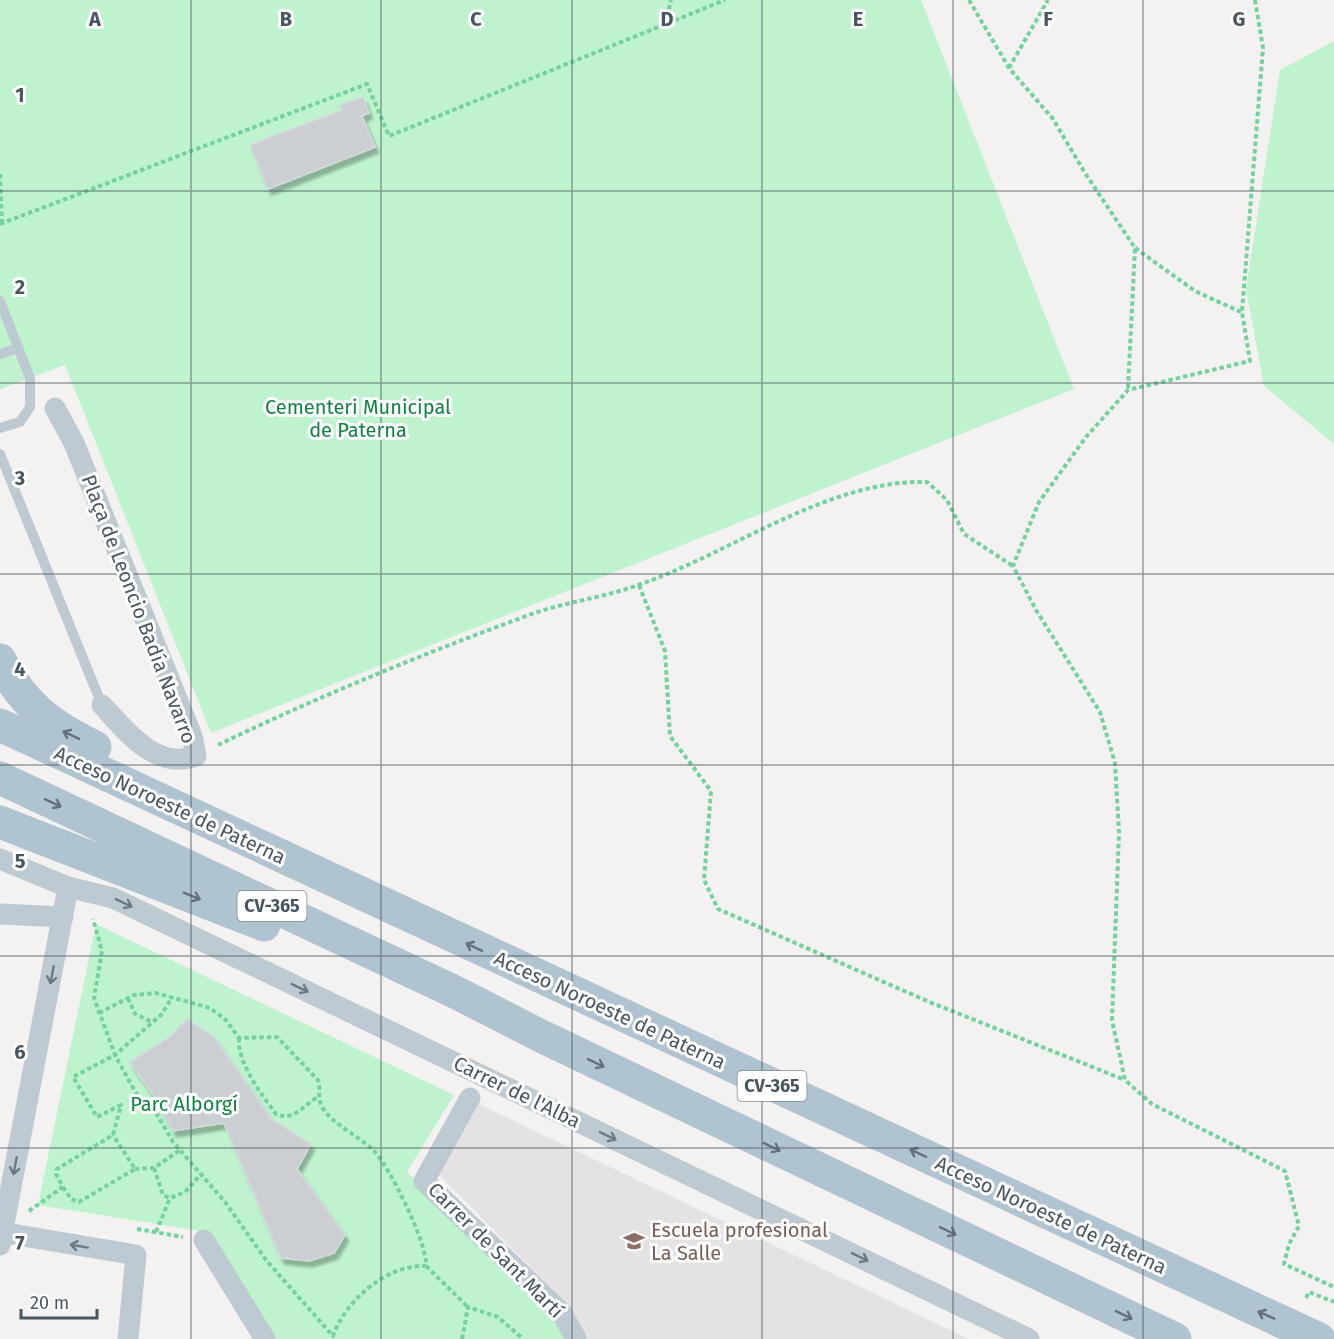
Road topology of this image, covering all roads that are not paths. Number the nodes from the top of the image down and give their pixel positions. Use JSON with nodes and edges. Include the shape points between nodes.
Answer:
{"nodes":[{"id":1,"x":0,"y":301,"type":"edge"},
{"id":2,"x":18,"y":348,"type":"junction"},
{"id":3,"x":0,"y":354,"type":"edge"},
{"id":4,"x":55,"y":408,"type":"dead end"},
{"id":5,"x":0,"y":428,"type":"edge"},
{"id":6,"x":0,"y":454,"type":"edge"},
{"id":7,"x":0,"y":660,"type":"edge"},
{"id":8,"x":102,"y":705,"type":"joint"},
{"id":9,"x":0,"y":725,"type":"edge"},
{"id":10,"x":0,"y":778,"type":"edge"},
{"id":11,"x":0,"y":822,"type":"edge"},
{"id":12,"x":226,"y":831,"type":"junction"},
{"id":13,"x":0,"y":859,"type":"edge"},
{"id":14,"x":69,"y":887,"type":"junction"},
{"id":15,"x":0,"y":914,"type":"edge"},
{"id":16,"x":63,"y":917,"type":"junction"},
{"id":17,"x":543,"y":1038,"type":"junction"},
{"id":18,"x":470,"y":1098,"type":"dead end"},
{"id":19,"x":1,"y":1237,"type":"edge"},
{"id":20,"x":204,"y":1240,"type":"road end"},
{"id":21,"x":128,"y":1339,"type":"edge"},
{"id":22,"x":265,"y":1339,"type":"edge"},
{"id":23,"x":576,"y":1339,"type":"edge"},
{"id":24,"x":1029,"y":1339,"type":"edge"},
{"id":25,"x":1175,"y":1339,"type":"edge"},
{"id":26,"x":1319,"y":1339,"type":"edge"}],
"edges":[{"from":1,"to":2,"type":"lane"},
{"from":2,"to":3,"type":"lane"},
{"from":2,"to":5,"type":"lane","via":[[30,378],[30,407],[20,422]]},
{"from":4,"to":8,"type":"street","name":"Plaça de Leoncio Badía Navarro","via":[[74,443],[192,736],[196,756],[183,760],[159,756],[133,738]]},
{"from":6,"to":8,"type":"lane","name":"Plaça de Leoncio Badía Navarro"},
{"from":12,"to":7,"type":"main road","one_way":true,"via":[[186,790],[62,731],[44,718],[11,681]]},
{"from":9,"to":12,"type":"main road","name":"Acceso Noroeste de Paterna","number":"CV-365"},
{"from":10,"to":17,"type":"main road","number":"CV-365","one_way":true,"via":[[455,992]]},
{"from":11,"to":17,"type":"main road","one_way":true,"via":[[250,919],[475,1020]]},
{"from":26,"to":12,"type":"main road","name":"Acceso Noroeste de Paterna","number":"CV-365","one_way":true},
{"from":13,"to":14,"type":"street","name":"Carrer de l'Alba"},
{"from":14,"to":16,"type":"street"},
{"from":14,"to":24,"type":"street","name":"Carrer de l'Alba","one_way":true,"via":[[113,898]]},
{"from":15,"to":16,"type":"street"},
{"from":16,"to":19,"type":"street","one_way":true},
{"from":17,"to":25,"type":"main road","number":"CV-365","one_way":true},
{"from":18,"to":23,"type":"street","name":"Carrer de Sant Martí","via":[[424,1181],[562,1313]]},
{"from":21,"to":19,"type":"street","one_way":true,"via":[[136,1256]]},
{"from":20,"to":22,"type":"street"}]}
